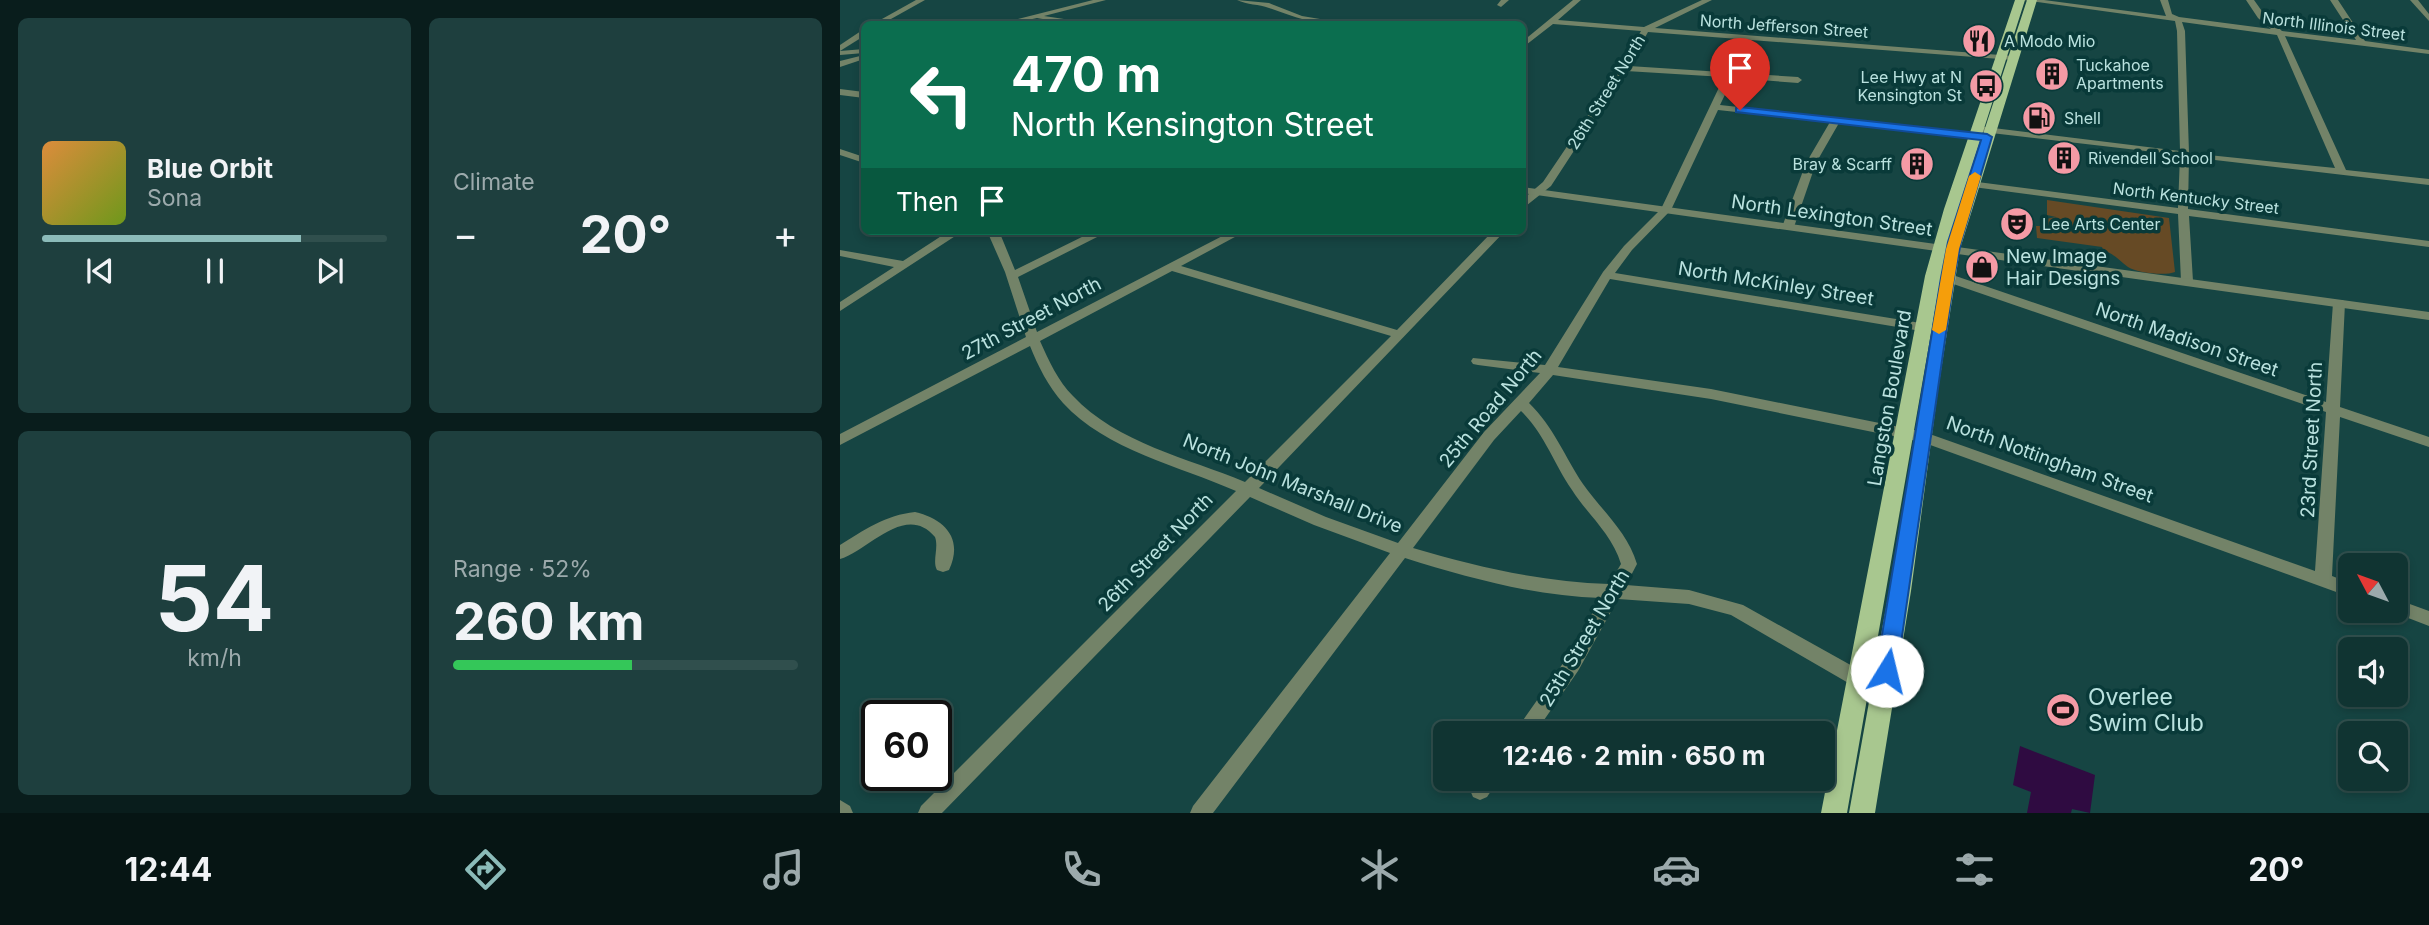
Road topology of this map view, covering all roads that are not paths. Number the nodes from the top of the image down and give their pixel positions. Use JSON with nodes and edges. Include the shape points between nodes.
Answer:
{"nodes":[{"id":1,"x":914,"y":0,"type":"edge"},
{"id":2,"x":921,"y":0,"type":"edge"},
{"id":3,"x":1101,"y":0,"type":"edge"},
{"id":4,"x":1241,"y":0,"type":"edge"},
{"id":5,"x":1577,"y":0,"type":"edge"},
{"id":6,"x":1708,"y":0,"type":"edge"},
{"id":7,"x":2020,"y":0,"type":"edge"},
{"id":8,"x":2030,"y":0,"type":"edge"},
{"id":9,"x":2164,"y":0,"type":"edge"},
{"id":10,"x":2250,"y":0,"type":"edge"},
{"id":11,"x":2334,"y":0,"type":"edge"},
{"id":12,"x":2414,"y":0,"type":"edge"},
{"id":13,"x":1038,"y":16,"type":"junction"},
{"id":14,"x":2429,"y":19,"type":"edge"},
{"id":15,"x":2178,"y":20,"type":"junction"},
{"id":16,"x":876,"y":21,"type":"edge"},
{"id":17,"x":882,"y":21,"type":"edge"},
{"id":18,"x":1016,"y":21,"type":"edge"},
{"id":19,"x":1067,"y":21,"type":"edge"},
{"id":20,"x":1323,"y":21,"type":"edge"},
{"id":21,"x":1552,"y":22,"type":"junction"},
{"id":22,"x":1646,"y":29,"type":"junction"},
{"id":23,"x":861,"y":32,"type":"edge"},
{"id":24,"x":2280,"y":33,"type":"junction"},
{"id":25,"x":1526,"y":43,"type":"edge"},
{"id":26,"x":2362,"y":43,"type":"junction"},
{"id":27,"x":840,"y":49,"type":"edge"},
{"id":28,"x":861,"y":51,"type":"edge"},
{"id":29,"x":2429,"y":52,"type":"edge"},
{"id":30,"x":2007,"y":57,"type":"junction"},
{"id":31,"x":861,"y":58,"type":"edge"},
{"id":32,"x":840,"y":64,"type":"edge"},
{"id":33,"x":1624,"y":68,"type":"junction"},
{"id":34,"x":1729,"y":77,"type":"junction"},
{"id":35,"x":1798,"y":80,"type":"dead end"},
{"id":36,"x":840,"y":92,"type":"edge"},
{"id":37,"x":861,"y":95,"type":"edge"},
{"id":38,"x":1716,"y":107,"type":"junction"},
{"id":39,"x":1835,"y":122,"type":"junction"},
{"id":40,"x":1982,"y":133,"type":"junction"},
{"id":41,"x":840,"y":152,"type":"edge"},
{"id":42,"x":2185,"y":154,"type":"junction"},
{"id":43,"x":861,"y":159,"type":"edge"},
{"id":44,"x":2342,"y":172,"type":"junction"},
{"id":45,"x":2429,"y":182,"type":"edge"},
{"id":46,"x":1966,"y":183,"type":"junction"},
{"id":47,"x":1526,"y":191,"type":"edge"},
{"id":48,"x":1537,"y":192,"type":"junction"},
{"id":49,"x":1526,"y":202,"type":"edge"},
{"id":50,"x":1666,"y":210,"type":"junction"},
{"id":51,"x":2183,"y":212,"type":"junction"},
{"id":52,"x":1788,"y":228,"type":"junction"},
{"id":53,"x":951,"y":235,"type":"edge"},
{"id":54,"x":995,"y":235,"type":"edge"},
{"id":55,"x":1095,"y":235,"type":"edge"},
{"id":56,"x":1232,"y":235,"type":"edge"},
{"id":57,"x":1495,"y":235,"type":"edge"},
{"id":58,"x":2429,"y":244,"type":"edge"},
{"id":59,"x":1946,"y":248,"type":"junction"},
{"id":60,"x":840,"y":253,"type":"edge"},
{"id":61,"x":905,"y":265,"type":"junction"},
{"id":62,"x":1171,"y":267,"type":"junction"},
{"id":63,"x":1607,"y":275,"type":"junction"},
{"id":64,"x":1940,"y":275,"type":"junction"},
{"id":65,"x":1012,"y":276,"type":"junction"},
{"id":66,"x":2187,"y":281,"type":"junction"},
{"id":67,"x":2339,"y":303,"type":"junction"},
{"id":68,"x":840,"y":307,"type":"edge"},
{"id":69,"x":2429,"y":316,"type":"edge"},
{"id":70,"x":1931,"y":329,"type":"junction"},
{"id":71,"x":1400,"y":335,"type":"junction"},
{"id":72,"x":1034,"y":337,"type":"junction"},
{"id":73,"x":1478,"y":361,"type":"dead end"},
{"id":74,"x":1551,"y":370,"type":"junction"},
{"id":75,"x":1521,"y":403,"type":"junction"},
{"id":76,"x":2332,"y":409,"type":"junction"},
{"id":77,"x":1905,"y":432,"type":"junction"},
{"id":78,"x":1924,"y":437,"type":"junction"},
{"id":79,"x":840,"y":440,"type":"edge"},
{"id":80,"x":2429,"y":442,"type":"edge"},
{"id":81,"x":1246,"y":489,"type":"junction"},
{"id":82,"x":1402,"y":550,"type":"junction"},
{"id":83,"x":840,"y":553,"type":"edge"},
{"id":84,"x":943,"y":565,"type":"dead end"},
{"id":85,"x":2323,"y":580,"type":"junction"},
{"id":86,"x":2338,"y":586,"type":"edge"},
{"id":87,"x":1615,"y":591,"type":"junction"},
{"id":88,"x":2408,"y":611,"type":"edge"},
{"id":89,"x":2429,"y":619,"type":"edge"},
{"id":90,"x":1860,"y":679,"type":"junction"},
{"id":91,"x":1883,"y":693,"type":"junction"},
{"id":92,"x":1532,"y":721,"type":"edge"},
{"id":93,"x":928,"y":813,"type":"edge"},
{"id":94,"x":1200,"y":813,"type":"edge"},
{"id":95,"x":1834,"y":813,"type":"edge"},
{"id":96,"x":1862,"y":813,"type":"edge"}],
"edges":[{"from":1,"to":16,"type":"street"},
{"from":2,"to":17,"type":"street"},
{"from":3,"to":13,"type":"street"},
{"from":4,"to":20,"type":"street"},
{"from":5,"to":21,"type":"street"},
{"from":6,"to":22,"type":"street","name":"26th Street North"},
{"from":7,"to":30,"type":"main road","name":"Langston Boulevard"},
{"from":8,"to":15,"type":"street","name":"North Illinois Street"},
{"from":8,"to":30,"type":"main road","name":"Langston Boulevard"},
{"from":9,"to":15,"type":"street","via":[[2169,15]]},
{"from":10,"to":24,"type":"street"},
{"from":11,"to":26,"type":"street"},
{"from":12,"to":14,"type":"street"},
{"from":13,"to":18,"type":"street"},
{"from":13,"to":19,"type":"street"},
{"from":15,"to":24,"type":"street","name":"North Illinois Street"},
{"from":15,"to":42,"type":"street"},
{"from":21,"to":22,"type":"street","name":"North Jefferson Street"},
{"from":21,"to":25,"type":"street"},
{"from":22,"to":30,"type":"street","name":"North Jefferson Street"},
{"from":22,"to":33,"type":"street","name":"26th Street North"},
{"from":23,"to":27,"type":"street"},
{"from":24,"to":26,"type":"street","name":"North Illinois Street"},
{"from":24,"to":44,"type":"street"},
{"from":26,"to":29,"type":"street","name":"North Illinois Street"},
{"from":27,"to":28,"type":"street"},
{"from":30,"to":40,"type":"main road","name":"Langston Boulevard"},
{"from":31,"to":32,"type":"street"},
{"from":33,"to":34,"type":"street"},
{"from":33,"to":48,"type":"street","name":"26th Street North","via":[[1547,184]]},
{"from":34,"to":35,"type":"street"},
{"from":34,"to":38,"type":"street","name":"25th Road North"},
{"from":36,"to":37,"type":"street"},
{"from":38,"to":39,"type":"street"},
{"from":38,"to":50,"type":"street","name":"25th Road North"},
{"from":39,"to":40,"type":"street"},
{"from":39,"to":52,"type":"street","via":[[1811,163]]},
{"from":40,"to":42,"type":"street"},
{"from":40,"to":46,"type":"main road","name":"Langston Boulevard"},
{"from":41,"to":43,"type":"street"},
{"from":42,"to":44,"type":"street"},
{"from":42,"to":51,"type":"street"},
{"from":44,"to":45,"type":"street"},
{"from":46,"to":51,"type":"street","name":"North Kentucky Street"},
{"from":46,"to":59,"type":"main road","name":"Langston Boulevard"},
{"from":47,"to":48,"type":"street","name":"North Lexington Street"},
{"from":48,"to":49,"type":"street","name":"26th Street North"},
{"from":48,"to":50,"type":"street","name":"North Lexington Street"},
{"from":50,"to":52,"type":"street","name":"North Lexington Street"},
{"from":50,"to":63,"type":"street","name":"25th Road North"},
{"from":51,"to":58,"type":"street","name":"North Kentucky Street"},
{"from":51,"to":66,"type":"street"},
{"from":52,"to":59,"type":"street","name":"North Lexington Street"},
{"from":53,"to":61,"type":"street"},
{"from":54,"to":65,"type":"street","name":"North John Marshall Drive"},
{"from":55,"to":65,"type":"street"},
{"from":56,"to":62,"type":"street","name":"27th Street North"},
{"from":57,"to":71,"type":"street","name":"26th Street North"},
{"from":59,"to":64,"type":"main road","name":"Langston Boulevard"},
{"from":59,"to":66,"type":"street","name":"North Lexington Street"},
{"from":60,"to":61,"type":"street"},
{"from":61,"to":68,"type":"street"},
{"from":62,"to":71,"type":"street"},
{"from":62,"to":72,"type":"street","name":"27th Street North"},
{"from":63,"to":70,"type":"street","name":"North McKinley Street"},
{"from":63,"to":74,"type":"street","name":"25th Road North"},
{"from":64,"to":70,"type":"main road","name":"Langston Boulevard"},
{"from":64,"to":76,"type":"street","name":"North Madison Street"},
{"from":65,"to":72,"type":"street","name":"North John Marshall Drive"},
{"from":66,"to":67,"type":"street","name":"North Lexington Street"},
{"from":67,"to":69,"type":"street","name":"North Lexington Street"},
{"from":67,"to":76,"type":"street","name":"23rd Street North"},
{"from":70,"to":77,"type":"main road","name":"Langston Boulevard"},
{"from":70,"to":78,"type":"main road","name":"Langston Boulevard"},
{"from":71,"to":81,"type":"street","name":"26th Street North"},
{"from":72,"to":79,"type":"street","name":"27th Street North"},
{"from":72,"to":81,"type":"street","name":"North John Marshall Drive","via":[[1066,399],[1085,414],[1143,446]]},
{"from":73,"to":74,"type":"street","name":"North Nottingham Street"},
{"from":74,"to":75,"type":"street","name":"25th Road North"},
{"from":74,"to":77,"type":"street","name":"North Nottingham Street","via":[[1712,394]]},
{"from":75,"to":82,"type":"street","name":"25th Road North","via":[[1489,436]]},
{"from":75,"to":87,"type":"street","name":"25th Street North","via":[[1535,415],[1580,490],[1625,550],[1629,565]]},
{"from":76,"to":80,"type":"street","name":"North Madison Street"},
{"from":76,"to":85,"type":"street","name":"23rd Street North"},
{"from":77,"to":78,"type":"street","name":"North Nottingham Street"},
{"from":77,"to":90,"type":"main road","name":"Langston Boulevard"},
{"from":78,"to":85,"type":"street","name":"North Nottingham Street"},
{"from":78,"to":91,"type":"main road","name":"Langston Boulevard"},
{"from":81,"to":82,"type":"street","name":"North John Marshall Drive"},
{"from":81,"to":93,"type":"street","name":"26th Street North"},
{"from":82,"to":87,"type":"street","name":"North John Marshall Drive","via":[[1516,581]]},
{"from":82,"to":94,"type":"street","name":"25th Road North"},
{"from":83,"to":84,"type":"street","via":[[891,523],[920,518],[942,534]]},
{"from":85,"to":86,"type":"street","name":"North Nottingham Street"},
{"from":87,"to":90,"type":"street","name":"North John Marshall Drive","via":[[1676,593],[1718,603]]},
{"from":87,"to":92,"type":"street","name":"25th Street North"},
{"from":88,"to":89,"type":"street"},
{"from":90,"to":91,"type":"street","name":"North John Marshall Drive"},
{"from":90,"to":95,"type":"main road","name":"Langston Boulevard"},
{"from":91,"to":96,"type":"main road","name":"Langston Boulevard"}]}
